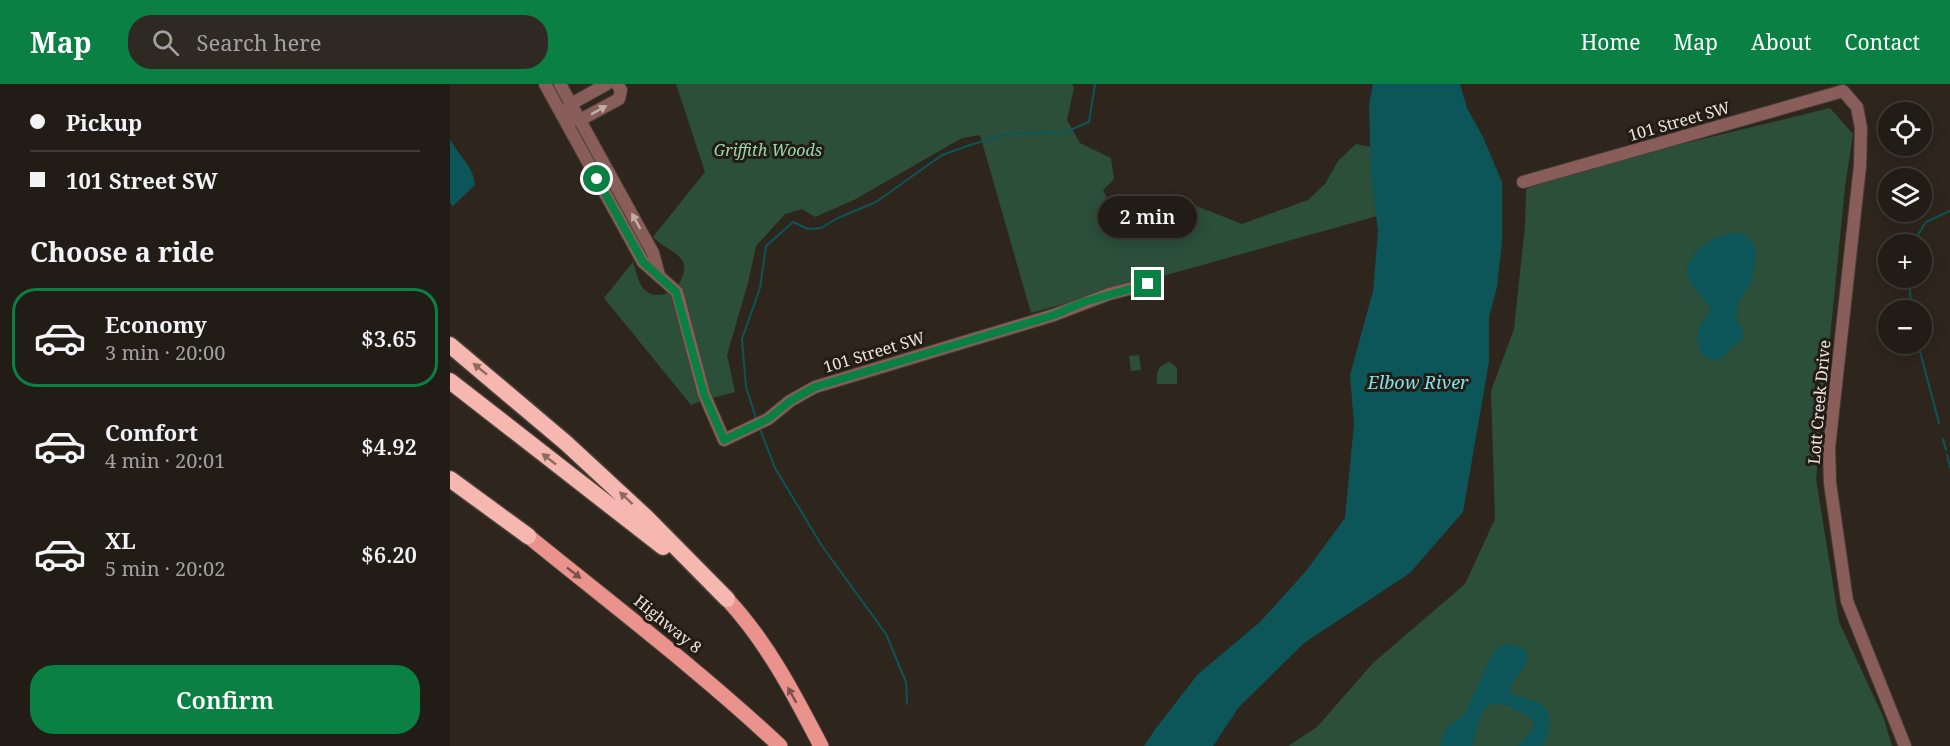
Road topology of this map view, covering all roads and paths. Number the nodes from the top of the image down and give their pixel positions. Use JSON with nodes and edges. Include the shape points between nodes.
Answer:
{"nodes":[{"id":1,"x":545,"y":84,"type":"edge"},
{"id":2,"x":560,"y":84,"type":"edge"},
{"id":3,"x":607,"y":84,"type":"edge"},
{"id":4,"x":617,"y":84,"type":"edge"},
{"id":5,"x":1843,"y":91,"type":"joint"},
{"id":6,"x":571,"y":104,"type":"junction"},
{"id":7,"x":563,"y":117,"type":"junction"},
{"id":8,"x":580,"y":120,"type":"junction"},
{"id":9,"x":1523,"y":182,"type":"dead end"},
{"id":10,"x":659,"y":275,"type":"junction"},
{"id":11,"x":1148,"y":284,"type":"dead end"},
{"id":12,"x":450,"y":345,"type":"edge"},
{"id":13,"x":450,"y":381,"type":"edge"},
{"id":14,"x":450,"y":479,"type":"edge"},
{"id":15,"x":450,"y":489,"type":"edge"},
{"id":16,"x":528,"y":536,"type":"junction"},
{"id":17,"x":727,"y":599,"type":"junction"},
{"id":18,"x":780,"y":746,"type":"edge"},
{"id":19,"x":821,"y":746,"type":"edge"},
{"id":20,"x":1905,"y":746,"type":"edge"}],
"edges":[{"from":1,"to":7,"type":"street"},
{"from":2,"to":6,"type":"street"},
{"from":3,"to":6,"type":"street"},
{"from":8,"to":4,"type":"street","one_way":true,"via":[[619,99],[621,90]]},
{"from":5,"to":9,"type":"street","name":"101 Street SW"},
{"from":5,"to":20,"type":"street","name":"Lott Creek Drive","via":[[1857,107],[1860,166],[1829,448],[1830,483],[1847,601]]},
{"from":6,"to":7,"type":"street"},
{"from":6,"to":8,"type":"street"},
{"from":7,"to":8,"type":"street"},
{"from":7,"to":10,"type":"street","via":[[643,262]]},
{"from":10,"to":8,"type":"street","one_way":true,"via":[[653,253]]},
{"from":10,"to":11,"type":"street","name":"101 Street SW","via":[[676,292],[704,394],[724,440],[764,422],[815,387]]},
{"from":17,"to":12,"type":"highway","one_way":true,"via":[[566,443]]},
{"from":17,"to":13,"type":"highway","one_way":true},
{"from":14,"to":16,"type":"highway"},
{"from":15,"to":16,"type":"highway","via":[[500,524]]},
{"from":16,"to":18,"type":"main road","name":"Highway 8","one_way":true,"via":[[664,644]]},
{"from":19,"to":17,"type":"main road","one_way":true,"via":[[769,652]]}]}
